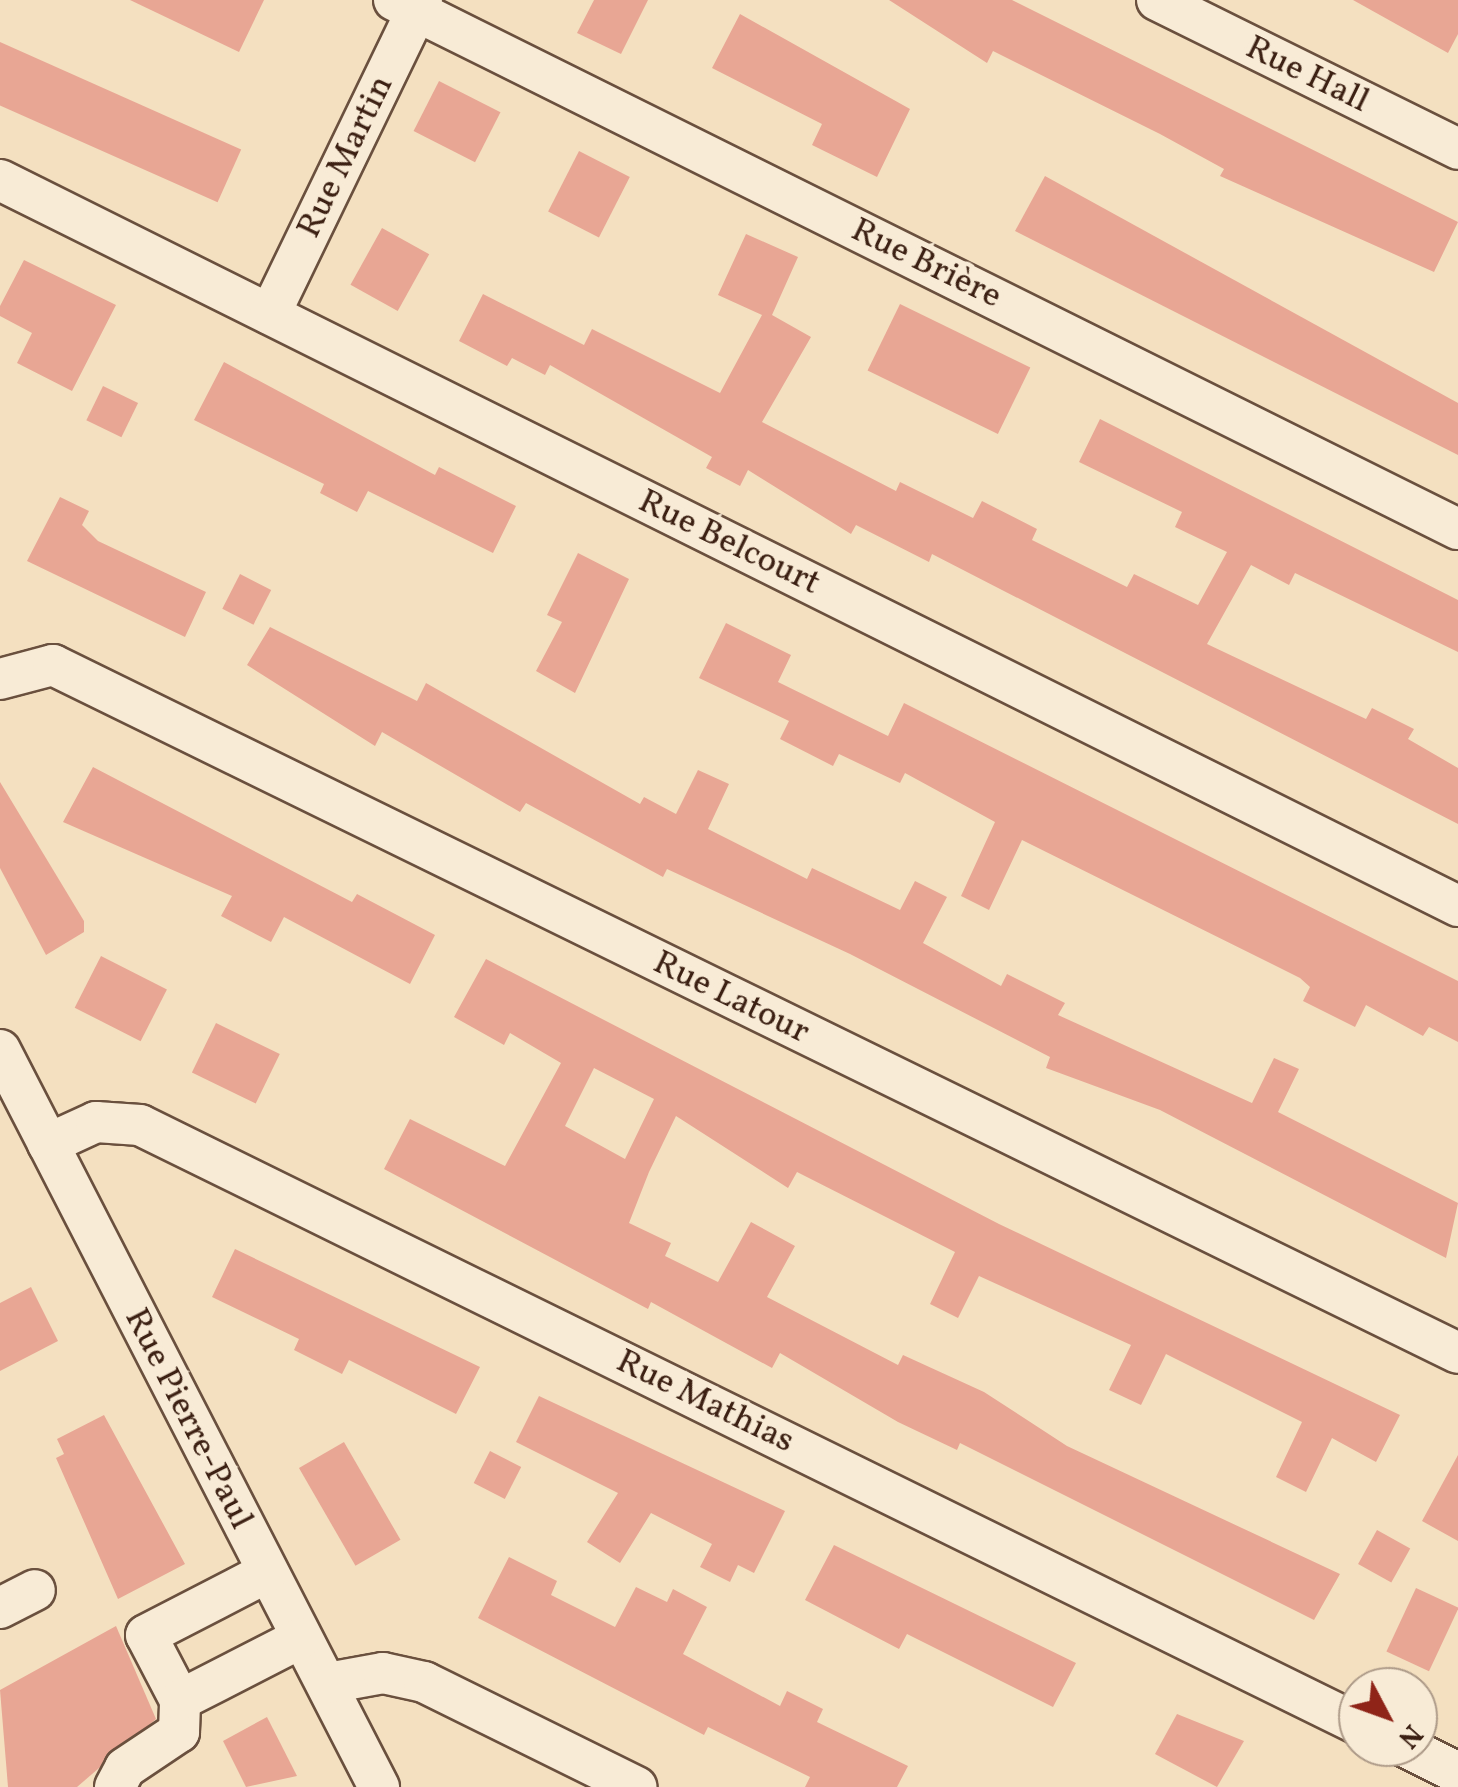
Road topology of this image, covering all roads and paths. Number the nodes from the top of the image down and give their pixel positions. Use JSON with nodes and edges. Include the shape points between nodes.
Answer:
{"nodes":[{"id":1,"x":1156,"y":0,"type":"edge"},
{"id":2,"x":411,"y":4,"type":"edge"},
{"id":3,"x":1458,"y":150,"type":"edge"},
{"id":4,"x":0,"y":180,"type":"edge"},
{"id":5,"x":270,"y":314,"type":"junction"},
{"id":6,"x":1458,"y":529,"type":"edge"},
{"id":7,"x":0,"y":679,"type":"edge"},
{"id":8,"x":1458,"y":906,"type":"edge"},
{"id":9,"x":0,"y":1050,"type":"edge"},
{"id":10,"x":48,"y":1144,"type":"junction"},
{"id":11,"x":1458,"y":1354,"type":"edge"},
{"id":12,"x":266,"y":1573,"type":"junction"},
{"id":13,"x":36,"y":1590,"type":"dead end"},
{"id":14,"x":0,"y":1608,"type":"edge"},
{"id":15,"x":301,"y":1638,"type":"junction"},
{"id":16,"x":328,"y":1683,"type":"junction"},
{"id":17,"x":180,"y":1700,"type":"junction"},
{"id":18,"x":1338,"y":1714,"type":"edge"},
{"id":19,"x":115,"y":1787,"type":"edge"},
{"id":20,"x":379,"y":1787,"type":"edge"},
{"id":21,"x":636,"y":1787,"type":"edge"}],
"edges":[{"from":1,"to":3,"type":"street","name":"Rue Hall"},
{"from":2,"to":5,"type":"street","name":"Rue Martin"},
{"from":2,"to":6,"type":"street","name":"Rue Brière"},
{"from":4,"to":5,"type":"street","name":"Rue Belcourt"},
{"from":5,"to":8,"type":"street","name":"Rue Belcourt"},
{"from":7,"to":11,"type":"street","name":"Rue Latour","via":[[54,665]]},
{"from":9,"to":10,"type":"street","name":"Rue Pierre-Paul"},
{"from":10,"to":12,"type":"street","name":"Rue Pierre-Paul"},
{"from":10,"to":18,"type":"street","name":"Rue Mathias","via":[[96,1122],[140,1125]]},
{"from":12,"to":15,"type":"street","name":"Rue Pierre-Paul"},
{"from":12,"to":17,"type":"street","via":[[146,1636]]},
{"from":13,"to":14,"type":"street"},
{"from":15,"to":16,"type":"street","name":"Rue Pierre-Paul"},
{"from":15,"to":17,"type":"street"},
{"from":16,"to":20,"type":"street","name":"Rue Pierre-Paul"},
{"from":16,"to":21,"type":"street","via":[[384,1673],[424,1682]]},
{"from":17,"to":19,"type":"street","via":[[178,1732],[131,1762]]}]}
